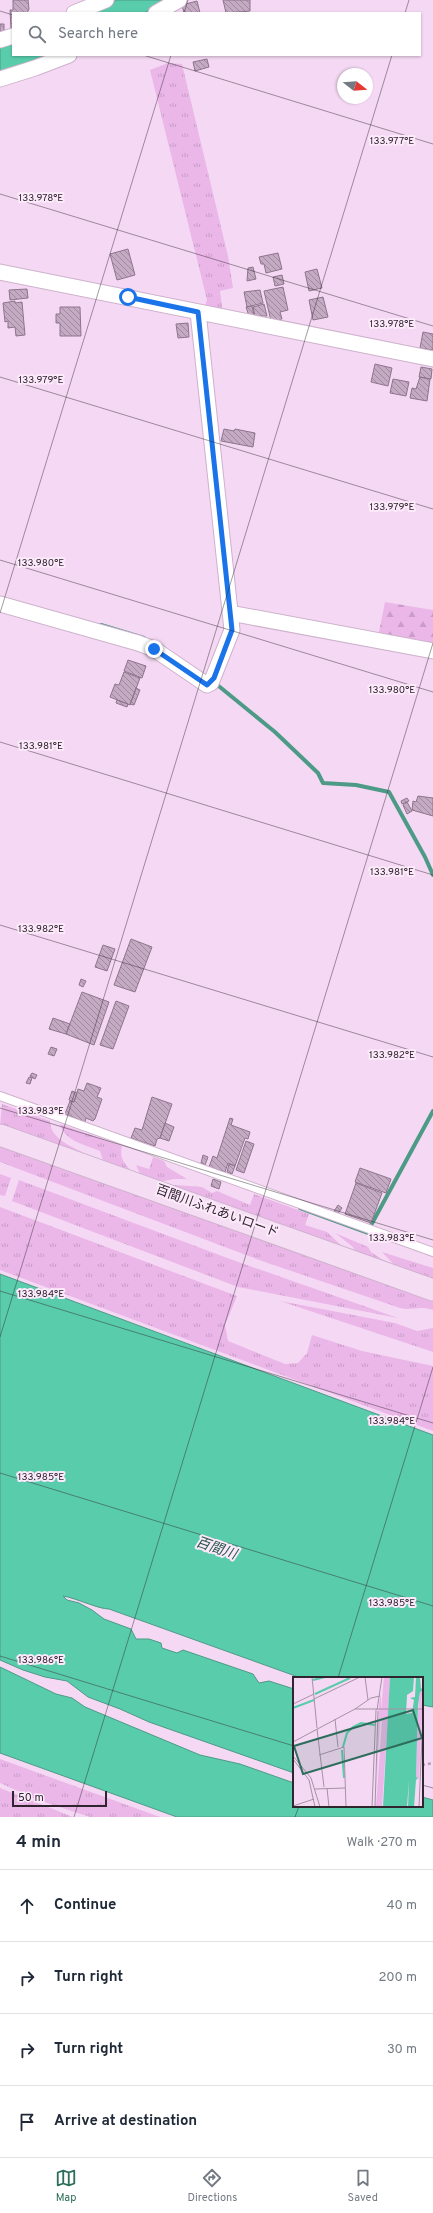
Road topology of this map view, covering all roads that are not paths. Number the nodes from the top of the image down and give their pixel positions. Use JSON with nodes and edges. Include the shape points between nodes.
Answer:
{"nodes":[{"id":1,"x":106,"y":0,"type":"edge"},
{"id":2,"x":179,"y":0,"type":"edge"},
{"id":3,"x":91,"y":3,"type":"edge"},
{"id":4,"x":76,"y":12,"type":"edge"},
{"id":5,"x":158,"y":12,"type":"edge"},
{"id":6,"x":12,"y":36,"type":"edge"},
{"id":7,"x":0,"y":40,"type":"edge"},
{"id":8,"x":66,"y":56,"type":"edge"},
{"id":9,"x":0,"y":79,"type":"edge"},
{"id":10,"x":0,"y":272,"type":"edge"},
{"id":11,"x":198,"y":316,"type":"junction"},
{"id":12,"x":433,"y":359,"type":"edge"},
{"id":13,"x":0,"y":604,"type":"edge"},
{"id":14,"x":230,"y":613,"type":"junction"},
{"id":15,"x":433,"y":652,"type":"edge"},
{"id":16,"x":0,"y":1096,"type":"edge"},
{"id":17,"x":0,"y":1135,"type":"edge"},
{"id":18,"x":433,"y":1252,"type":"edge"},
{"id":19,"x":433,"y":1290,"type":"edge"}],
"edges":[{"from":1,"to":3,"type":"street"},
{"from":2,"to":5,"type":"street"},
{"from":3,"to":4,"type":"street"},
{"from":6,"to":7,"type":"street"},
{"from":8,"to":9,"type":"street"},
{"from":10,"to":11,"type":"street"},
{"from":11,"to":12,"type":"street"},
{"from":11,"to":14,"type":"street"},
{"from":13,"to":14,"type":"street","via":[[154,649],[207,685],[212,680],[232,630]]},
{"from":14,"to":15,"type":"street"},
{"from":16,"to":18,"type":"lane"},
{"from":17,"to":19,"type":"street","name":"百間川ふれあいロード"}]}
